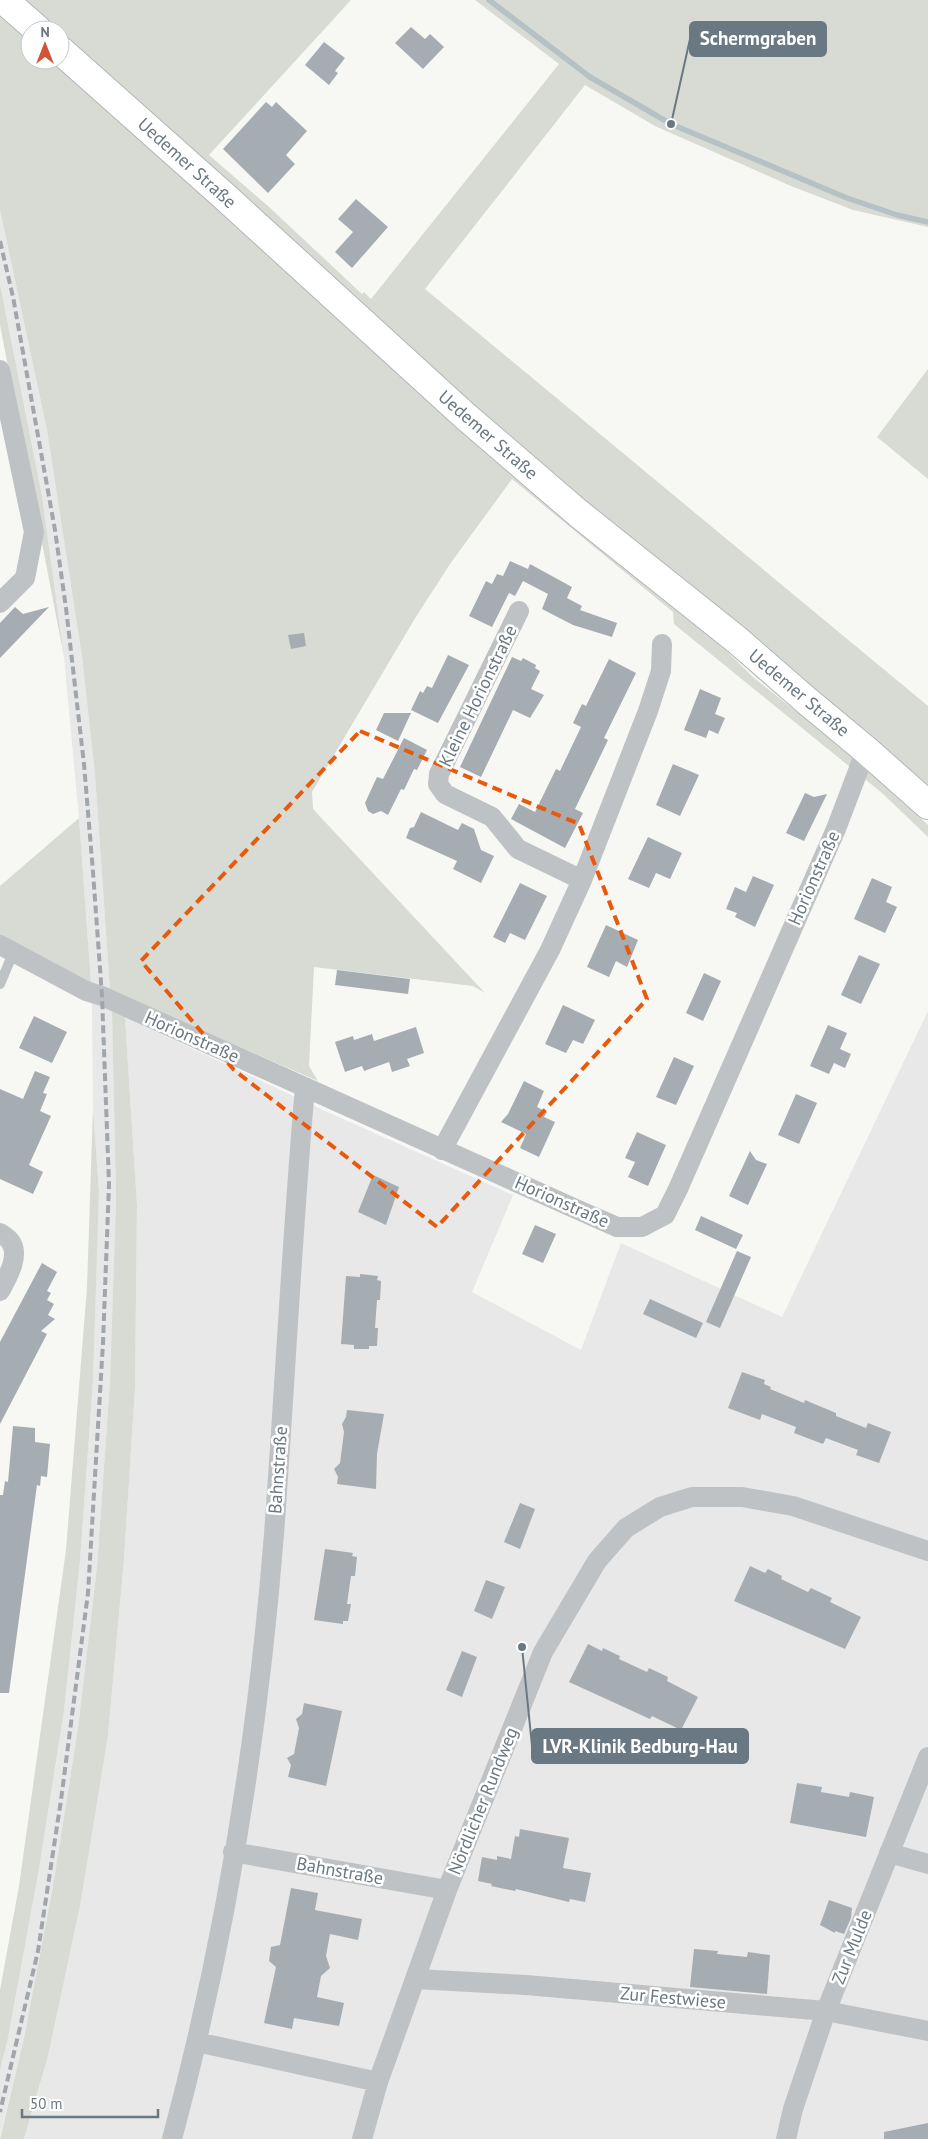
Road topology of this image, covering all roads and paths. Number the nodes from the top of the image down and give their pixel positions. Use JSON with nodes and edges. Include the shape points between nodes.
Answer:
{"nodes":[{"id":1,"x":4,"y":0,"type":"edge"},
{"id":2,"x":27,"y":20,"type":"edge"},
{"id":3,"x":70,"y":59,"type":"edge"},
{"id":4,"x":0,"y":370,"type":"edge"},
{"id":5,"x":6,"y":435,"type":"edge"},
{"id":6,"x":0,"y":603,"type":"edge"},
{"id":7,"x":519,"y":611,"type":"dead end"},
{"id":8,"x":662,"y":644,"type":"dead end"},
{"id":9,"x":866,"y":750,"type":"junction"},
{"id":10,"x":928,"y":805,"type":"edge"},
{"id":11,"x":582,"y":880,"type":"junction"},
{"id":12,"x":7,"y":948,"type":"edge"},
{"id":13,"x":0,"y":984,"type":"edge"},
{"id":14,"x":305,"y":1087,"type":"junction"},
{"id":15,"x":442,"y":1150,"type":"junction"},
{"id":16,"x":0,"y":1233,"type":"edge"},
{"id":17,"x":0,"y":1291,"type":"edge"},
{"id":18,"x":928,"y":1552,"type":"edge"},
{"id":19,"x":928,"y":1757,"type":"edge"},
{"id":20,"x":233,"y":1852,"type":"junction"},
{"id":21,"x":889,"y":1853,"type":"junction"},
{"id":22,"x":928,"y":1864,"type":"edge"},
{"id":23,"x":447,"y":1890,"type":"junction"},
{"id":24,"x":416,"y":1978,"type":"junction"},
{"id":25,"x":826,"y":2011,"type":"junction"},
{"id":26,"x":928,"y":2031,"type":"edge"},
{"id":27,"x":197,"y":2042,"type":"junction"},
{"id":28,"x":378,"y":2082,"type":"junction"},
{"id":29,"x":172,"y":2139,"type":"edge"},
{"id":30,"x":362,"y":2139,"type":"edge"},
{"id":31,"x":786,"y":2139,"type":"edge"}],
"edges":[{"from":1,"to":2,"type":"main road"},
{"from":3,"to":9,"type":"main road","name":"Uedemer Straße","via":[[578,514],[738,640]]},
{"from":4,"to":5,"type":"street"},
{"from":5,"to":6,"type":"street","via":[[34,532],[25,578]]},
{"from":7,"to":11,"type":"street","name":"Kleine Horionstraße","via":[[439,774],[438,784],[445,794],[492,817],[518,849]]},
{"from":8,"to":11,"type":"street","via":[[660,672],[648,711]]},
{"from":9,"to":10,"type":"main road","name":"Uedemer Straße"},
{"from":9,"to":15,"type":"street","name":"Horionstraße","via":[[836,829],[665,1216],[642,1227],[617,1227]]},
{"from":11,"to":15,"type":"street","via":[[550,950]]},
{"from":12,"to":13,"type":"lane"},
{"from":12,"to":14,"type":"street","name":"Horionstraße","via":[[86,991]]},
{"from":14,"to":15,"type":"street","name":"Horionstraße"},
{"from":14,"to":20,"type":"street","name":"Bahnstraße","via":[[274,1536],[260,1672]]},
{"from":16,"to":17,"type":"street","via":[[10,1241],[14,1254]]},
{"from":18,"to":23,"type":"street","name":"Nördlicher Rundweg","via":[[794,1506],[742,1497],[692,1498],[660,1507],[626,1528],[597,1561],[543,1652]]},
{"from":19,"to":21,"type":"street","name":"Zur Mulde"},
{"from":20,"to":23,"type":"street","name":"Bahnstraße"},
{"from":20,"to":27,"type":"street","name":"Bahnstraße","via":[[219,1944]]},
{"from":21,"to":22,"type":"street"},
{"from":21,"to":25,"type":"street","name":"Zur Mulde"},
{"from":23,"to":24,"type":"street","name":"Nördlicher Rundweg"},
{"from":24,"to":25,"type":"street","name":"Zur Festwiese"},
{"from":24,"to":28,"type":"street","name":"Nördlicher Rundweg"},
{"from":25,"to":26,"type":"street","name":"Zur Festwiese"},
{"from":25,"to":31,"type":"street","name":"Zur Mulde","via":[[792,2109]]},
{"from":27,"to":28,"type":"street"},
{"from":27,"to":29,"type":"street","name":"Bahnstraße"},
{"from":28,"to":30,"type":"street","name":"Nördlicher Rundweg"}]}
